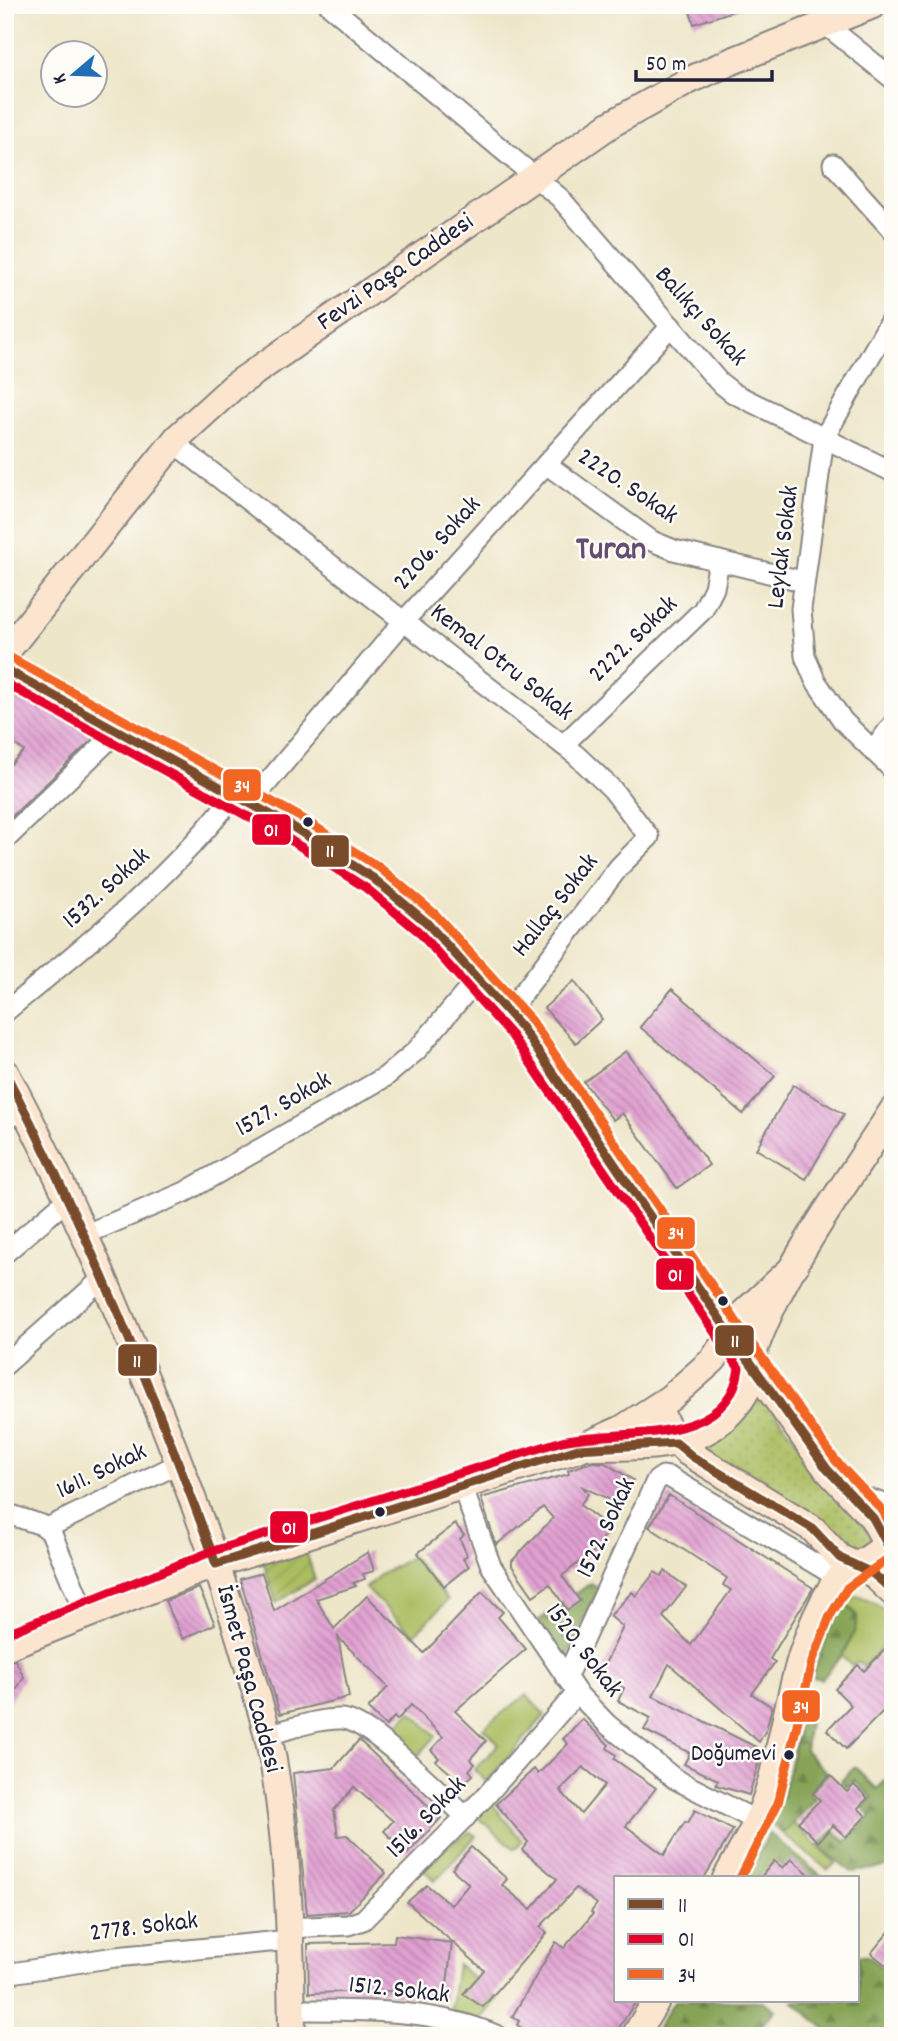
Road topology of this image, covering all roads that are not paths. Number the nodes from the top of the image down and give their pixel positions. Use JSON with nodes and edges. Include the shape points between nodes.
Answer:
{"nodes":[{"id":1,"x":329,"y":5,"type":"edge"},
{"id":2,"x":873,"y":5,"type":"edge"},
{"id":3,"x":825,"y":24,"type":"junction"},
{"id":4,"x":893,"y":79,"type":"edge"},
{"id":5,"x":833,"y":163,"type":"dead end"},
{"id":6,"x":534,"y":176,"type":"junction"},
{"id":7,"x":893,"y":231,"type":"edge"},
{"id":8,"x":893,"y":316,"type":"edge"},
{"id":9,"x":671,"y":326,"type":"junction"},
{"id":10,"x":824,"y":438,"type":"junction"},
{"id":11,"x":174,"y":443,"type":"junction"},
{"id":12,"x":546,"y":464,"type":"junction"},
{"id":13,"x":893,"y":472,"type":"edge"},
{"id":14,"x":719,"y":561,"type":"junction"},
{"id":15,"x":802,"y":581,"type":"junction"},
{"id":16,"x":404,"y":621,"type":"junction"},
{"id":17,"x":5,"y":653,"type":"edge"},
{"id":18,"x":5,"y":669,"type":"edge"},
{"id":19,"x":893,"y":724,"type":"edge"},
{"id":20,"x":119,"y":730,"type":"junction"},
{"id":21,"x":563,"y":744,"type":"junction"},
{"id":22,"x":873,"y":751,"type":"junction"},
{"id":23,"x":893,"y":770,"type":"edge"},
{"id":24,"x":242,"y":798,"type":"junction"},
{"id":25,"x":8,"y":831,"type":"edge"},
{"id":26,"x":649,"y":837,"type":"joint"},
{"id":27,"x":479,"y":977,"type":"junction"},
{"id":28,"x":509,"y":1011,"type":"junction"},
{"id":29,"x":5,"y":1012,"type":"edge"},
{"id":30,"x":5,"y":1072,"type":"edge"},
{"id":31,"x":893,"y":1110,"type":"edge"},
{"id":32,"x":15,"y":1114,"type":"edge"},
{"id":33,"x":68,"y":1199,"type":"junction"},
{"id":34,"x":84,"y":1235,"type":"junction"},
{"id":35,"x":5,"y":1253,"type":"edge"},
{"id":36,"x":795,"y":1266,"type":"junction"},
{"id":37,"x":103,"y":1278,"type":"junction"},
{"id":38,"x":730,"y":1335,"type":"junction"},
{"id":39,"x":5,"y":1365,"type":"edge"},
{"id":40,"x":752,"y":1365,"type":"junction"},
{"id":41,"x":658,"y":1407,"type":"junction"},
{"id":42,"x":676,"y":1443,"type":"junction"},
{"id":43,"x":578,"y":1449,"type":"junction"},
{"id":44,"x":180,"y":1463,"type":"junction"},
{"id":45,"x":462,"y":1486,"type":"junction"},
{"id":46,"x":845,"y":1489,"type":"junction"},
{"id":47,"x":893,"y":1507,"type":"edge"},
{"id":48,"x":5,"y":1513,"type":"edge"},
{"id":49,"x":47,"y":1528,"type":"junction"},
{"id":50,"x":890,"y":1545,"type":"edge"},
{"id":51,"x":216,"y":1563,"type":"junction"},
{"id":52,"x":839,"y":1578,"type":"junction"},
{"id":53,"x":893,"y":1594,"type":"edge"},
{"id":54,"x":85,"y":1614,"type":"junction"},
{"id":55,"x":5,"y":1647,"type":"edge"},
{"id":56,"x":571,"y":1686,"type":"junction"},
{"id":57,"x":267,"y":1735,"type":"junction"},
{"id":58,"x":466,"y":1817,"type":"junction"},
{"id":59,"x":757,"y":1821,"type":"junction"},
{"id":60,"x":727,"y":1876,"type":"edge"},
{"id":61,"x":290,"y":1934,"type":"junction"},
{"id":62,"x":5,"y":1974,"type":"edge"},
{"id":63,"x":655,"y":2002,"type":"edge"},
{"id":64,"x":292,"y":2023,"type":"edge"},
{"id":65,"x":498,"y":2036,"type":"edge"},
{"id":66,"x":635,"y":2036,"type":"edge"}],
"edges":[{"from":1,"to":6,"type":"street","name":"Balıkçı Sokak"},
{"from":2,"to":3,"type":"main road","name":"Fevzi Paşa Caddesi"},
{"from":3,"to":4,"type":"street"},
{"from":3,"to":6,"type":"main road","name":"Fevzi Paşa Caddesi","via":[[690,80],[611,124]]},
{"from":5,"to":7,"type":"street"},
{"from":6,"to":9,"type":"street","name":"Balıkçı Sokak","via":[[577,216]]},
{"from":6,"to":11,"type":"main road","name":"Fevzi Paşa Caddesi","via":[[233,387]]},
{"from":8,"to":10,"type":"street","name":"Leylak Sokak"},
{"from":9,"to":10,"type":"street","name":"Balıkçı Sokak","via":[[733,393]]},
{"from":9,"to":12,"type":"street","name":"2206. Sokak"},
{"from":10,"to":13,"type":"street","name":"Balıkçı Sokak"},
{"from":10,"to":15,"type":"street","name":"Leylak Sokak"},
{"from":11,"to":16,"type":"street","name":"Kemal Otru Sokak"},
{"from":11,"to":17,"type":"main road","name":"Fevzi Paşa Caddesi"},
{"from":12,"to":14,"type":"street","name":"2220. Sokak","via":[[652,541]]},
{"from":12,"to":16,"type":"street","name":"2206. Sokak"},
{"from":14,"to":15,"type":"street","name":"2220. Sokak"},
{"from":14,"to":21,"type":"street","name":"2222. Sokak","via":[[714,588],[703,610]]},
{"from":15,"to":22,"type":"street","name":"Leylak Sokak","via":[[802,634],[814,681],[839,717]]},
{"from":16,"to":21,"type":"street","name":"Kemal Otru Sokak"},
{"from":16,"to":24,"type":"street","name":"2206. Sokak"},
{"from":18,"to":20,"type":"main road"},
{"from":19,"to":22,"type":"street"},
{"from":20,"to":24,"type":"main road"},
{"from":20,"to":25,"type":"street"},
{"from":21,"to":26,"type":"street","name":"Kemal Otru Sokak","via":[[596,772]]},
{"from":22,"to":23,"type":"street","name":"Leylak Sokak"},
{"from":24,"to":27,"type":"main road","via":[[373,878],[426,922]]},
{"from":24,"to":29,"type":"street","name":"1532. Sokak","via":[[130,906]]},
{"from":26,"to":28,"type":"street","name":"Hallaç Sokak","via":[[619,867]]},
{"from":27,"to":28,"type":"main road"},
{"from":27,"to":34,"type":"street","name":"1527. Sokak","via":[[415,1051],[385,1077],[185,1192]]},
{"from":28,"to":38,"type":"main road"},
{"from":30,"to":32,"type":"main road","name":"İsmet Paşa Caddesi"},
{"from":31,"to":36,"type":"main road"},
{"from":32,"to":33,"type":"main road","name":"İsmet Paşa Caddesi"},
{"from":33,"to":34,"type":"main road","name":"İsmet Paşa Caddesi"},
{"from":33,"to":35,"type":"street"},
{"from":34,"to":37,"type":"main road","name":"İsmet Paşa Caddesi"},
{"from":36,"to":38,"type":"main road","via":[[745,1312]]},
{"from":36,"to":40,"type":"main road","via":[[757,1344]]},
{"from":37,"to":39,"type":"street"},
{"from":37,"to":44,"type":"main road","name":"İsmet Paşa Caddesi"},
{"from":38,"to":40,"type":"main road"},
{"from":38,"to":41,"type":"main road","via":[[708,1365]]},
{"from":40,"to":42,"type":"main road","via":[[746,1390],[725,1418]]},
{"from":40,"to":46,"type":"main road"},
{"from":41,"to":42,"type":"main road"},
{"from":41,"to":43,"type":"main road"},
{"from":42,"to":43,"type":"main road"},
{"from":42,"to":52,"type":"main road","via":[[813,1529],[841,1558]]},
{"from":43,"to":45,"type":"main road"},
{"from":44,"to":49,"type":"street","name":"1611. Sokak"},
{"from":44,"to":51,"type":"main road","name":"İsmet Paşa Caddesi"},
{"from":45,"to":51,"type":"main road"},
{"from":45,"to":56,"type":"street","name":"1520. Sokak","via":[[491,1566]]},
{"from":46,"to":47,"type":"street"},
{"from":46,"to":50,"type":"main road","via":[[873,1518]]},
{"from":48,"to":49,"type":"street"},
{"from":49,"to":54,"type":"street"},
{"from":50,"to":52,"type":"main road"},
{"from":51,"to":54,"type":"main road"},
{"from":51,"to":57,"type":"main road","name":"İsmet Paşa Caddesi"},
{"from":52,"to":53,"type":"main road","via":[[880,1579]]},
{"from":52,"to":56,"type":"street","name":"1522. Sokak","via":[[669,1477],[661,1477],[620,1557]]},
{"from":52,"to":59,"type":"main road","via":[[803,1646],[770,1787]]},
{"from":54,"to":55,"type":"main road"},
{"from":56,"to":58,"type":"street","name":"1516. Sokak"},
{"from":56,"to":59,"type":"street","name":"1520. Sokak","via":[[608,1725],[669,1775]]},
{"from":57,"to":58,"type":"street","via":[[333,1719],[353,1721]]},
{"from":57,"to":61,"type":"main road","name":"İsmet Paşa Caddesi","via":[[283,1834]]},
{"from":58,"to":61,"type":"street","name":"1516. Sokak","via":[[363,1920]]},
{"from":59,"to":60,"type":"main road"},
{"from":61,"to":62,"type":"street","name":"2778. Sokak"},
{"from":61,"to":64,"type":"main road","name":"İsmet Paşa Caddesi"},
{"from":63,"to":66,"type":"main road"},
{"from":64,"to":65,"type":"street","name":"1512. Sokak","via":[[398,2013]]}]}
